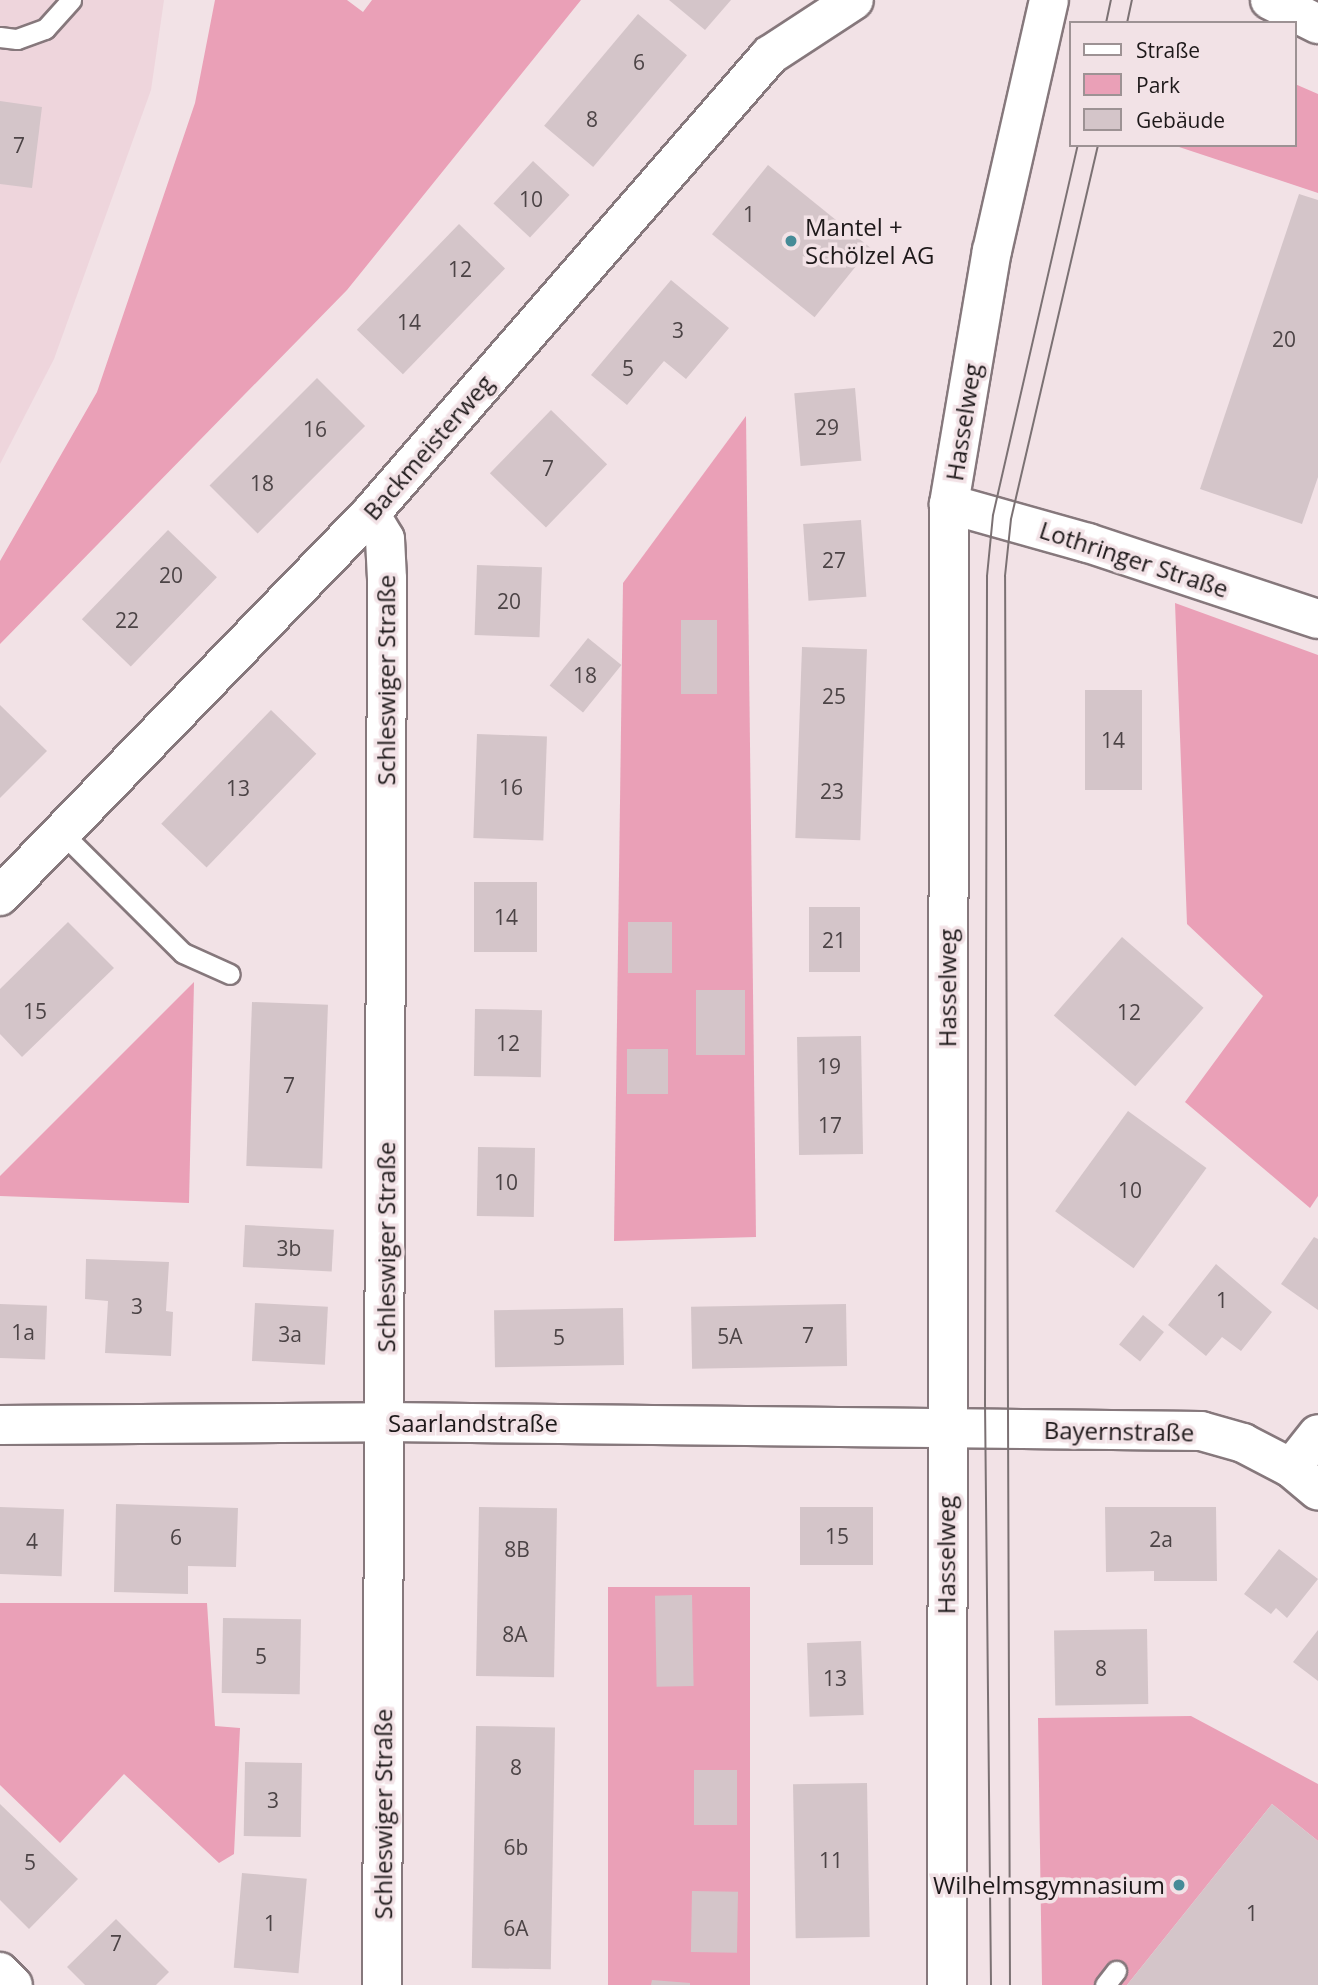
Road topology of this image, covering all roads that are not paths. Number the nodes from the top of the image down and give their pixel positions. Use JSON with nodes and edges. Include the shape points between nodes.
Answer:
{"nodes":[{"id":1,"x":71,"y":0,"type":"edge"},
{"id":2,"x":854,"y":0,"type":"edge"},
{"id":3,"x":1049,"y":0,"type":"edge"},
{"id":4,"x":1270,"y":0,"type":"edge"},
{"id":5,"x":1318,"y":24,"type":"edge"},
{"id":6,"x":0,"y":37,"type":"edge"},
{"id":7,"x":949,"y":504,"type":"junction"},
{"id":8,"x":370,"y":514,"type":"junction"},
{"id":9,"x":1318,"y":619,"type":"edge"},
{"id":10,"x":62,"y":833,"type":"junction"},
{"id":11,"x":0,"y":895,"type":"edge"},
{"id":12,"x":230,"y":974,"type":"dead end"},
{"id":13,"x":386,"y":1422,"type":"junction"},
{"id":14,"x":0,"y":1425,"type":"edge"},
{"id":15,"x":945,"y":1427,"type":"junction"},
{"id":16,"x":1318,"y":1434,"type":"edge"},
{"id":17,"x":1304,"y":1480,"type":"edge"},
{"id":18,"x":0,"y":1972,"type":"edge"},
{"id":19,"x":13,"y":1985,"type":"edge"},
{"id":20,"x":382,"y":1985,"type":"edge"},
{"id":21,"x":947,"y":1985,"type":"edge"}],
"edges":[{"from":1,"to":6,"type":"lane","via":[[45,29],[18,38]]},
{"from":2,"to":8,"type":"street","name":"Backmeisterweg","via":[[770,55]]},
{"from":3,"to":7,"type":"street","name":"Hasselweg","via":[[992,251]]},
{"from":4,"to":5,"type":"street"},
{"from":7,"to":9,"type":"street","name":"Lothringer Straße","via":[[1088,542]]},
{"from":7,"to":15,"type":"street","name":"Hasselweg"},
{"from":8,"to":10,"type":"street","name":"Backmeisterweg"},
{"from":8,"to":13,"type":"street","name":"Schleswiger Straße","via":[[385,538],[387,579]]},
{"from":10,"to":11,"type":"street","name":"Backmeisterweg"},
{"from":10,"to":12,"type":"lane","via":[[183,953]]},
{"from":13,"to":14,"type":"street","name":"Saarlandstraße"},
{"from":13,"to":15,"type":"street","name":"Saarlandstraße"},
{"from":13,"to":20,"type":"street","name":"Schleswiger Straße"},
{"from":15,"to":17,"type":"street","name":"Bayernstraße","via":[[1201,1431],[1243,1443]]},
{"from":15,"to":21,"type":"street","name":"Hasselweg"},
{"from":16,"to":17,"type":"street"},
{"from":18,"to":19,"type":"street"}]}
